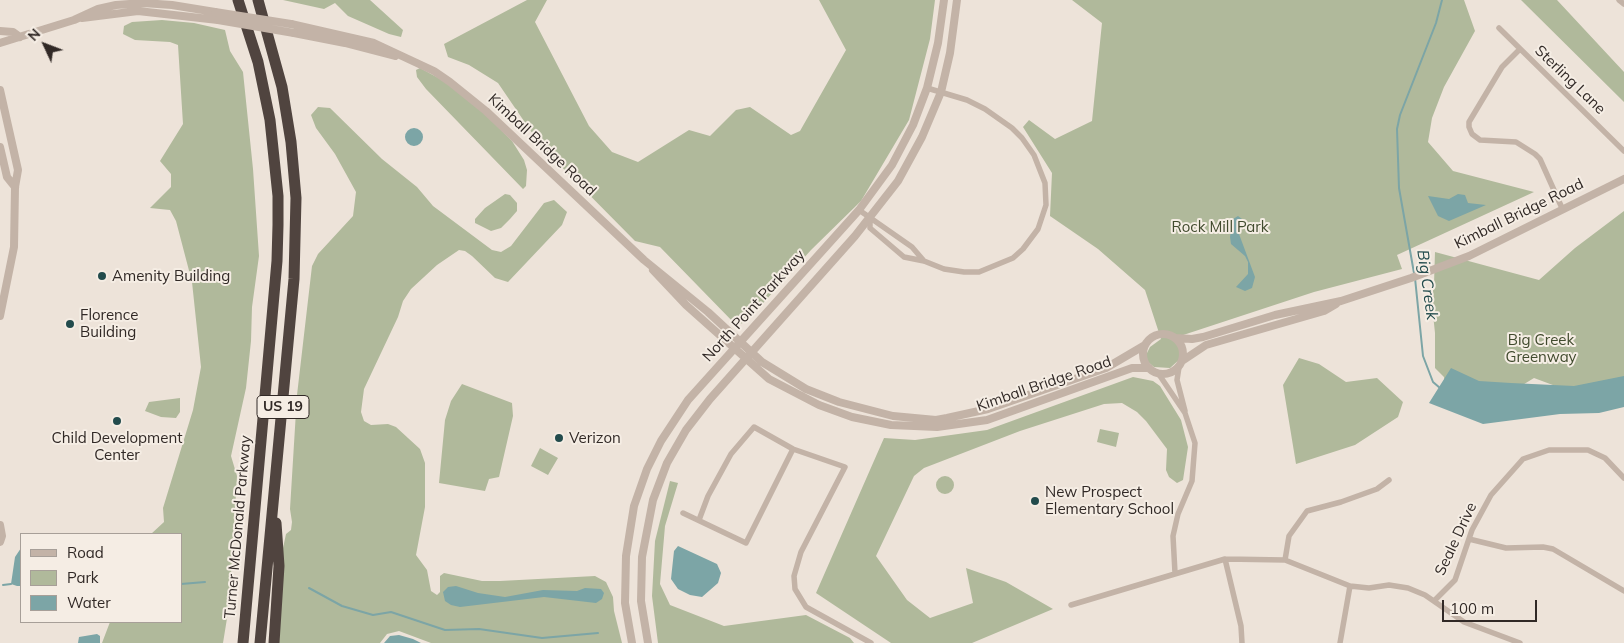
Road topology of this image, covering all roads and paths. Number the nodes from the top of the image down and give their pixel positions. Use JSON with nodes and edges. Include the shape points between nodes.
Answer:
{"nodes":[{"id":1,"x":238,"y":0,"type":"edge"},
{"id":2,"x":258,"y":0,"type":"edge"},
{"id":3,"x":944,"y":0,"type":"edge"},
{"id":4,"x":957,"y":0,"type":"edge"},
{"id":5,"x":1619,"y":0,"type":"edge"},
{"id":6,"x":1624,"y":4,"type":"edge"},
{"id":7,"x":80,"y":18,"type":"junction"},
{"id":8,"x":1499,"y":28,"type":"dead end"},
{"id":9,"x":0,"y":31,"type":"edge"},
{"id":10,"x":20,"y":37,"type":"junction"},
{"id":11,"x":0,"y":43,"type":"edge"},
{"id":12,"x":1520,"y":49,"type":"junction"},
{"id":13,"x":414,"y":62,"type":"junction"},
{"id":14,"x":927,"y":88,"type":"junction"},
{"id":15,"x":0,"y":90,"type":"edge"},
{"id":16,"x":940,"y":92,"type":"junction"},
{"id":17,"x":0,"y":147,"type":"edge"},
{"id":18,"x":1624,"y":150,"type":"edge"},
{"id":19,"x":1624,"y":179,"type":"edge"},
{"id":20,"x":15,"y":187,"type":"junction"},
{"id":21,"x":1562,"y":208,"type":"junction"},
{"id":22,"x":859,"y":210,"type":"junction"},
{"id":23,"x":870,"y":219,"type":"junction"},
{"id":24,"x":644,"y":260,"type":"junction"},
{"id":25,"x":924,"y":261,"type":"junction"},
{"id":26,"x":1341,"y":301,"type":"junction"},
{"id":27,"x":0,"y":316,"type":"edge"},
{"id":28,"x":1176,"y":338,"type":"junction"},
{"id":29,"x":740,"y":341,"type":"junction"},
{"id":30,"x":1145,"y":346,"type":"junction"},
{"id":31,"x":733,"y":348,"type":"junction"},
{"id":32,"x":751,"y":352,"type":"junction"},
{"id":33,"x":745,"y":358,"type":"junction"},
{"id":34,"x":1181,"y":364,"type":"junction"},
{"id":35,"x":1149,"y":368,"type":"junction"},
{"id":36,"x":1158,"y":373,"type":"junction"},
{"id":37,"x":1185,"y":413,"type":"junction"},
{"id":38,"x":793,"y":449,"type":"junction"},
{"id":39,"x":1624,"y":478,"type":"edge"},
{"id":40,"x":1389,"y":480,"type":"dead end"},
{"id":41,"x":637,"y":494,"type":"junction"},
{"id":42,"x":653,"y":500,"type":"junction"},
{"id":43,"x":273,"y":508,"type":"junction"},
{"id":44,"x":684,"y":513,"type":"dead end"},
{"id":45,"x":699,"y":520,"type":"junction"},
{"id":46,"x":0,"y":525,"type":"edge"},
{"id":47,"x":1469,"y":539,"type":"junction"},
{"id":48,"x":0,"y":542,"type":"edge"},
{"id":49,"x":1225,"y":559,"type":"junction"},
{"id":50,"x":1285,"y":560,"type":"junction"},
{"id":51,"x":1175,"y":574,"type":"junction"},
{"id":52,"x":1350,"y":586,"type":"junction"},
{"id":53,"x":1624,"y":591,"type":"edge"},
{"id":54,"x":1434,"y":601,"type":"junction"},
{"id":55,"x":1070,"y":605,"type":"dead end"},
{"id":56,"x":243,"y":643,"type":"edge"},
{"id":57,"x":260,"y":643,"type":"edge"},
{"id":58,"x":274,"y":643,"type":"edge"},
{"id":59,"x":632,"y":643,"type":"edge"},
{"id":60,"x":648,"y":643,"type":"edge"},
{"id":61,"x":871,"y":643,"type":"edge"},
{"id":62,"x":1242,"y":643,"type":"edge"},
{"id":63,"x":1340,"y":643,"type":"edge"},
{"id":64,"x":1520,"y":643,"type":"edge"}],
"edges":[{"from":1,"to":56,"type":"highway","name":"Turner McDonald Parkway","number":"US 19","via":[[258,62],[270,120],[278,196],[277,260]]},
{"from":2,"to":43,"type":"highway","number":"US 19","via":[[282,87],[296,198],[295,265]]},
{"from":3,"to":14,"type":"street","name":"North Point Parkway"},
{"from":4,"to":16,"type":"street","name":"North Point Parkway","via":[[950,53]]},
{"from":5,"to":6,"type":"street"},
{"from":7,"to":10,"type":"street","name":"Kimball Bridge Road"},
{"from":7,"to":13,"type":"street","name":"Kimball Bridge Road","bridge":true,"via":[[138,11],[218,20],[345,43]]},
{"from":7,"to":13,"type":"street","name":"Kimball Bridge Road","bridge":true,"via":[[98,9],[143,3],[172,5],[291,24],[374,42]]},
{"from":8,"to":12,"type":"street","name":"Sterling Lane"},
{"from":9,"to":10,"type":"street","via":[[13,32]]},
{"from":10,"to":11,"type":"street","name":"Kimball Bridge Road"},
{"from":12,"to":18,"type":"street","name":"Sterling Lane"},
{"from":12,"to":21,"type":"street","via":[[1502,67],[1469,127],[1480,140],[1516,142],[1535,154]]},
{"from":13,"to":24,"type":"street","name":"Kimball Bridge Road","via":[[450,82],[479,105]]},
{"from":14,"to":16,"type":"street"},
{"from":14,"to":22,"type":"street","name":"North Point Parkway","via":[[899,153]]},
{"from":15,"to":20,"type":"street","via":[[18,170]]},
{"from":16,"to":23,"type":"street","name":"North Point Parkway","via":[[915,154]]},
{"from":16,"to":25,"type":"street","via":[[985,109],[1022,138],[1034,154],[1045,183],[1046,205],[1031,240],[1002,263],[979,272],[964,272]]},
{"from":17,"to":20,"type":"street","via":[[7,177]]},
{"from":19,"to":21,"type":"street","name":"Kimball Bridge Road"},
{"from":20,"to":27,"type":"street","via":[[14,247]]},
{"from":21,"to":26,"type":"street","name":"Kimball Bridge Road","via":[[1443,266]]},
{"from":22,"to":23,"type":"street"},
{"from":22,"to":29,"type":"street","name":"North Point Parkway"},
{"from":23,"to":25,"type":"street","via":[[877,220],[912,247]]},
{"from":23,"to":25,"type":"street","via":[[870,228],[904,257]]},
{"from":23,"to":32,"type":"street","name":"North Point Parkway"},
{"from":24,"to":29,"type":"street","name":"Kimball Bridge Road"},
{"from":24,"to":31,"type":"street","name":"Kimball Bridge Road","via":[[666,286]]},
{"from":26,"to":28,"type":"street","name":"Kimball Bridge Road","via":[[1275,315],[1203,337]]},
{"from":26,"to":34,"type":"street","name":"Kimball Bridge Road","via":[[1324,311],[1206,345]]},
{"from":28,"to":30,"type":"street","via":[[1157,335]]},
{"from":28,"to":34,"type":"street","via":[[1183,348]]},
{"from":29,"to":31,"type":"street","name":"North Point Parkway"},
{"from":29,"to":32,"type":"street","name":"Kimball Bridge Road"},
{"from":30,"to":32,"type":"street","name":"Kimball Bridge Road","via":[[1106,368],[988,409],[936,420],[893,416],[839,402],[790,380]]},
{"from":30,"to":35,"type":"street","via":[[1143,356]]},
{"from":31,"to":33,"type":"street","name":"Kimball Bridge Road"},
{"from":31,"to":41,"type":"street","name":"North Point Parkway","via":[[670,426],[646,469]]},
{"from":32,"to":33,"type":"street","name":"North Point Parkway"},
{"from":33,"to":35,"type":"street","name":"Kimball Bridge Road","via":[[785,389],[827,408],[891,425],[923,427],[987,420],[1132,368]]},
{"from":33,"to":42,"type":"street","name":"North Point Parkway","via":[[686,430],[667,463]]},
{"from":34,"to":36,"type":"street","via":[[1168,374]]},
{"from":34,"to":37,"type":"street","via":[[1177,380]]},
{"from":35,"to":36,"type":"street"},
{"from":36,"to":37,"type":"street"},
{"from":37,"to":51,"type":"street","via":[[1193,434],[1195,462],[1192,481],[1173,536]]},
{"from":38,"to":45,"type":"street","via":[[754,427],[731,454]]},
{"from":38,"to":45,"type":"street","via":[[746,543]]},
{"from":38,"to":61,"type":"street","via":[[845,467],[801,552],[794,576],[795,589],[806,607]]},
{"from":39,"to":47,"type":"street","name":"Seale Drive","via":[[1606,458],[1588,450],[1549,450],[1531,454],[1515,465],[1491,495]]},
{"from":40,"to":50,"type":"street","via":[[1376,489],[1307,511],[1289,536]]},
{"from":41,"to":42,"type":"street"},
{"from":41,"to":59,"type":"street","name":"North Point Parkway","via":[[625,562],[625,603]]},
{"from":42,"to":60,"type":"street","name":"North Point Parkway","via":[[641,567],[641,601]]},
{"from":43,"to":57,"type":"highway","number":"US 19"},
{"from":43,"to":58,"type":"highway","via":[[279,549]]},
{"from":44,"to":45,"type":"street"},
{"from":46,"to":48,"type":"street"},
{"from":47,"to":53,"type":"street","via":[[1506,548],[1552,549]]},
{"from":47,"to":54,"type":"street","name":"Seale Drive","via":[[1455,580]]},
{"from":49,"to":50,"type":"street"},
{"from":49,"to":51,"type":"street"},
{"from":49,"to":62,"type":"street"},
{"from":50,"to":52,"type":"street"},
{"from":51,"to":55,"type":"street"},
{"from":52,"to":54,"type":"street","via":[[1398,586],[1417,591]]},
{"from":52,"to":63,"type":"street"},
{"from":54,"to":64,"type":"street","via":[[1464,622]]}]}
